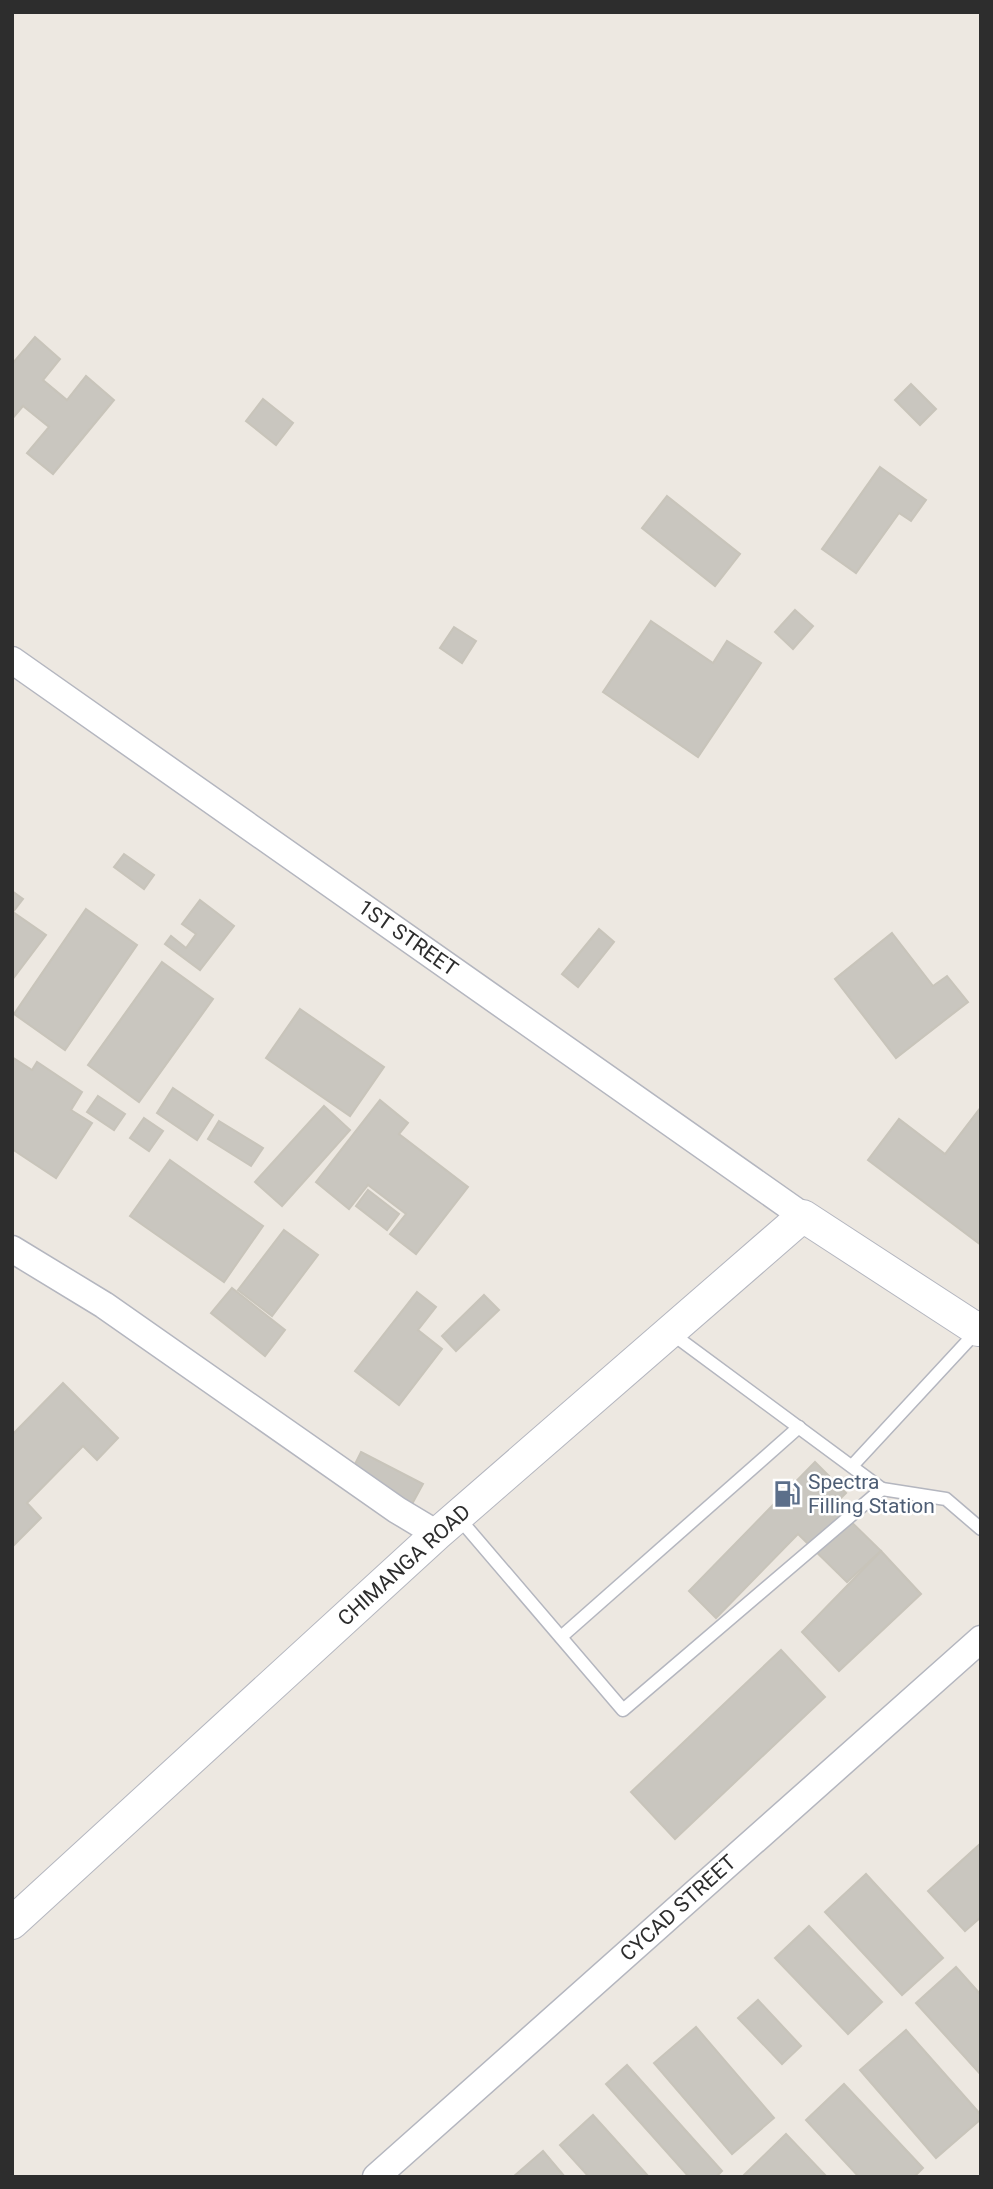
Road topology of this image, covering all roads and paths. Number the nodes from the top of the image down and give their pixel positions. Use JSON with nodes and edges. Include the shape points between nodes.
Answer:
{"nodes":[{"id":1,"x":12,"y":660,"type":"edge"},
{"id":2,"x":803,"y":1216,"type":"junction"},
{"id":3,"x":12,"y":1249,"type":"edge"},
{"id":4,"x":980,"y":1330,"type":"edge"},
{"id":5,"x":669,"y":1332,"type":"junction"},
{"id":6,"x":799,"y":1427,"type":"junction"},
{"id":7,"x":852,"y":1466,"type":"junction"},
{"id":8,"x":882,"y":1489,"type":"junction"},
{"id":9,"x":447,"y":1525,"type":"junction"},
{"id":10,"x":981,"y":1529,"type":"edge"},
{"id":11,"x":561,"y":1637,"type":"junction"},
{"id":12,"x":981,"y":1639,"type":"edge"},
{"id":13,"x":12,"y":1923,"type":"edge"},
{"id":14,"x":376,"y":2177,"type":"edge"}],
"edges":[{"from":1,"to":2,"type":"street","name":"1ST STREET"},
{"from":2,"to":4,"type":"street"},
{"from":2,"to":5,"type":"street","name":"CHIMANGA ROAD"},
{"from":3,"to":9,"type":"street","via":[[104,1305],[397,1510]]},
{"from":4,"to":7,"type":"lane"},
{"from":5,"to":6,"type":"lane"},
{"from":5,"to":9,"type":"street","name":"CHIMANGA ROAD"},
{"from":6,"to":7,"type":"lane"},
{"from":6,"to":11,"type":"lane"},
{"from":7,"to":8,"type":"lane"},
{"from":8,"to":10,"type":"lane","via":[[946,1499]]},
{"from":8,"to":11,"type":"lane","via":[[623,1710]]},
{"from":9,"to":11,"type":"lane"},
{"from":9,"to":13,"type":"street","name":"CHIMANGA ROAD"},
{"from":12,"to":14,"type":"street","name":"CYCAD STREET"}]}
